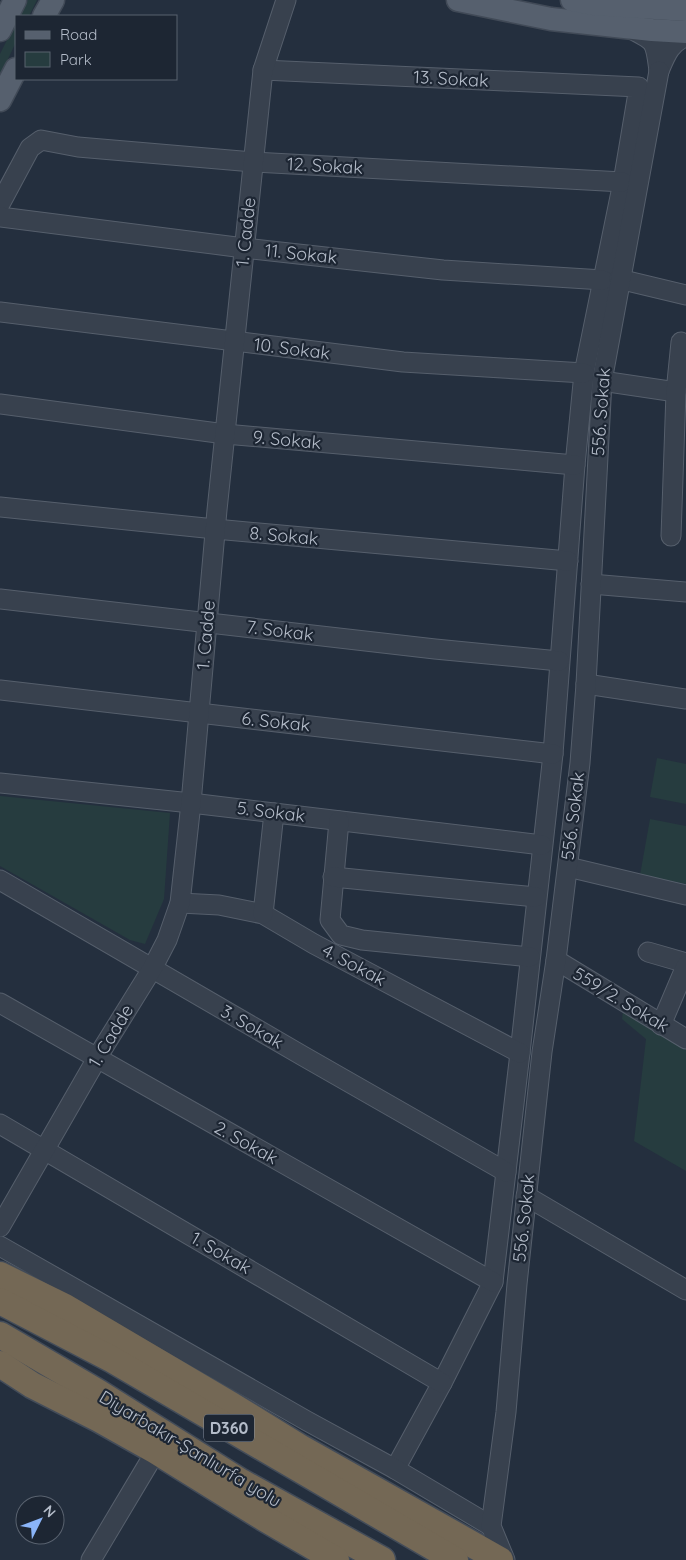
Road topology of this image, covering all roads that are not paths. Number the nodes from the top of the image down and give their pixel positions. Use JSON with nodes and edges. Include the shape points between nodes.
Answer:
{"nodes":[{"id":1,"x":15,"y":0,"type":"edge"},
{"id":2,"x":52,"y":0,"type":"edge"},
{"id":3,"x":286,"y":0,"type":"edge"},
{"id":4,"x":458,"y":0,"type":"edge"},
{"id":5,"x":586,"y":1,"type":"edge"},
{"id":6,"x":686,"y":10,"type":"edge"},
{"id":7,"x":44,"y":15,"type":"edge"},
{"id":8,"x":628,"y":27,"type":"junction"},
{"id":9,"x":0,"y":30,"type":"edge"},
{"id":10,"x":686,"y":32,"type":"edge"},
{"id":11,"x":686,"y":37,"type":"edge"},
{"id":12,"x":263,"y":70,"type":"junction"},
{"id":13,"x":15,"y":71,"type":"edge"},
{"id":14,"x":659,"y":71,"type":"junction"},
{"id":15,"x":0,"y":100,"type":"edge"},
{"id":16,"x":253,"y":162,"type":"junction"},
{"id":17,"x":623,"y":182,"type":"junction"},
{"id":18,"x":0,"y":204,"type":"edge"},
{"id":19,"x":0,"y":217,"type":"edge"},
{"id":20,"x":244,"y":248,"type":"junction"},
{"id":21,"x":611,"y":280,"type":"junction"},
{"id":22,"x":686,"y":295,"type":"edge"},
{"id":23,"x":0,"y":312,"type":"edge"},
{"id":24,"x":235,"y":342,"type":"junction"},
{"id":25,"x":681,"y":342,"type":"dead end"},
{"id":26,"x":584,"y":373,"type":"junction"},
{"id":27,"x":602,"y":380,"type":"junction"},
{"id":28,"x":676,"y":392,"type":"junction"},
{"id":29,"x":0,"y":404,"type":"edge"},
{"id":30,"x":225,"y":434,"type":"junction"},
{"id":31,"x":575,"y":465,"type":"junction"},
{"id":32,"x":0,"y":507,"type":"edge"},
{"id":33,"x":215,"y":529,"type":"junction"},
{"id":34,"x":671,"y":536,"type":"dead end"},
{"id":35,"x":568,"y":561,"type":"junction"},
{"id":36,"x":591,"y":584,"type":"junction"},
{"id":37,"x":686,"y":592,"type":"edge"},
{"id":38,"x":0,"y":599,"type":"edge"},
{"id":39,"x":207,"y":622,"type":"junction"},
{"id":40,"x":559,"y":661,"type":"junction"},
{"id":41,"x":586,"y":684,"type":"junction"},
{"id":42,"x":0,"y":690,"type":"edge"},
{"id":43,"x":686,"y":699,"type":"edge"},
{"id":44,"x":199,"y":714,"type":"junction"},
{"id":45,"x":552,"y":754,"type":"junction"},
{"id":46,"x":0,"y":783,"type":"edge"},
{"id":47,"x":191,"y":803,"type":"junction"},
{"id":48,"x":274,"y":813,"type":"junction"},
{"id":49,"x":339,"y":821,"type":"junction"},
{"id":50,"x":542,"y":845,"type":"junction"},
{"id":51,"x":568,"y":868,"type":"junction"},
{"id":52,"x":333,"y":877,"type":"junction"},
{"id":53,"x":0,"y":880,"type":"edge"},
{"id":54,"x":686,"y":895,"type":"edge"},
{"id":55,"x":536,"y":897,"type":"junction"},
{"id":56,"x":180,"y":903,"type":"junction"},
{"id":57,"x":263,"y":914,"type":"junction"},
{"id":58,"x":648,"y":952,"type":"dead end"},
{"id":59,"x":530,"y":956,"type":"junction"},
{"id":60,"x":556,"y":960,"type":"junction"},
{"id":61,"x":686,"y":965,"type":"edge"},
{"id":62,"x":152,"y":969,"type":"junction"},
{"id":63,"x":0,"y":1002,"type":"edge"},
{"id":64,"x":661,"y":1025,"type":"junction"},
{"id":65,"x":686,"y":1039,"type":"edge"},
{"id":66,"x":520,"y":1053,"type":"junction"},
{"id":67,"x":97,"y":1059,"type":"junction"},
{"id":68,"x":0,"y":1124,"type":"edge"},
{"id":69,"x":45,"y":1150,"type":"junction"},
{"id":70,"x":506,"y":1172,"type":"junction"},
{"id":71,"x":526,"y":1196,"type":"junction"},
{"id":72,"x":0,"y":1227,"type":"edge"},
{"id":73,"x":0,"y":1246,"type":"edge"},
{"id":74,"x":0,"y":1275,"type":"edge"},
{"id":75,"x":492,"y":1282,"type":"junction"},
{"id":76,"x":686,"y":1290,"type":"edge"},
{"id":77,"x":0,"y":1301,"type":"edge"},
{"id":78,"x":0,"y":1335,"type":"edge"},
{"id":79,"x":0,"y":1348,"type":"edge"},
{"id":80,"x":0,"y":1364,"type":"edge"},
{"id":81,"x":442,"y":1383,"type":"junction"},
{"id":82,"x":164,"y":1390,"type":"junction"},
{"id":83,"x":99,"y":1420,"type":"junction"},
{"id":84,"x":301,"y":1448,"type":"junction"},
{"id":85,"x":156,"y":1452,"type":"junction"},
{"id":86,"x":395,"y":1469,"type":"junction"},
{"id":87,"x":491,"y":1526,"type":"junction"},
{"id":88,"x":310,"y":1545,"type":"junction"},
{"id":89,"x":91,"y":1560,"type":"edge"},
{"id":90,"x":336,"y":1560,"type":"edge"},
{"id":91,"x":354,"y":1560,"type":"edge"},
{"id":92,"x":382,"y":1560,"type":"edge"},
{"id":93,"x":456,"y":1560,"type":"edge"},
{"id":94,"x":500,"y":1560,"type":"edge"},
{"id":95,"x":505,"y":1560,"type":"edge"}],
"edges":[{"from":1,"to":9,"type":"main road"},
{"from":2,"to":7,"type":"main road"},
{"from":3,"to":12,"type":"street","name":"1. Cadde"},
{"from":4,"to":8,"type":"main road","via":[[551,19]]},
{"from":5,"to":6,"type":"main road"},
{"from":8,"to":10,"type":"main road"},
{"from":8,"to":14,"type":"street","via":[[656,46]]},
{"from":11,"to":14,"type":"street","via":[[673,44]]},
{"from":12,"to":16,"type":"street","name":"1. Cadde"},
{"from":12,"to":17,"type":"street","name":"13. Sokak","via":[[639,87]]},
{"from":13,"to":15,"type":"main road"},
{"from":14,"to":21,"type":"street","name":"556. Sokak"},
{"from":16,"to":17,"type":"street","name":"12. Sokak"},
{"from":16,"to":18,"type":"street","name":"12. Sokak","via":[[78,147],[41,140],[30,148]]},
{"from":16,"to":20,"type":"street","name":"1. Cadde"},
{"from":17,"to":21,"type":"street"},
{"from":19,"to":20,"type":"street","name":"11. Sokak"},
{"from":20,"to":21,"type":"street","name":"11. Sokak","via":[[443,270]]},
{"from":20,"to":24,"type":"street","name":"1. Cadde"},
{"from":21,"to":22,"type":"street","name":"11. Sokak"},
{"from":21,"to":26,"type":"street"},
{"from":21,"to":27,"type":"street","name":"556. Sokak"},
{"from":23,"to":24,"type":"street","name":"10. Sokak"},
{"from":24,"to":26,"type":"street","name":"10. Sokak","via":[[404,362]]},
{"from":24,"to":30,"type":"street","name":"1. Cadde"},
{"from":25,"to":28,"type":"street"},
{"from":26,"to":31,"type":"street"},
{"from":27,"to":28,"type":"street"},
{"from":27,"to":36,"type":"street","name":"556. Sokak"},
{"from":28,"to":34,"type":"street"},
{"from":29,"to":30,"type":"street","name":"9. Sokak"},
{"from":30,"to":31,"type":"street","name":"9. Sokak"},
{"from":30,"to":33,"type":"street","name":"1. Cadde"},
{"from":31,"to":35,"type":"street"},
{"from":32,"to":33,"type":"street","name":"8. Sokak"},
{"from":33,"to":35,"type":"street","name":"8. Sokak"},
{"from":33,"to":39,"type":"street","name":"1. Cadde"},
{"from":35,"to":40,"type":"street"},
{"from":36,"to":37,"type":"street"},
{"from":36,"to":41,"type":"street","name":"556. Sokak"},
{"from":38,"to":39,"type":"street","name":"7. Sokak"},
{"from":39,"to":40,"type":"street","name":"7. Sokak"},
{"from":39,"to":44,"type":"street","name":"1. Cadde"},
{"from":40,"to":45,"type":"street"},
{"from":41,"to":43,"type":"street"},
{"from":41,"to":51,"type":"street","name":"556. Sokak"},
{"from":42,"to":44,"type":"street","name":"6. Sokak"},
{"from":44,"to":45,"type":"street","name":"6. Sokak"},
{"from":44,"to":47,"type":"street","name":"1. Cadde"},
{"from":45,"to":50,"type":"street"},
{"from":46,"to":47,"type":"street","name":"5. Sokak"},
{"from":47,"to":48,"type":"street","name":"5. Sokak"},
{"from":47,"to":56,"type":"street","name":"1. Cadde"},
{"from":48,"to":49,"type":"street","name":"5. Sokak"},
{"from":48,"to":57,"type":"street"},
{"from":49,"to":50,"type":"street","name":"5. Sokak"},
{"from":49,"to":52,"type":"street"},
{"from":50,"to":55,"type":"street"},
{"from":51,"to":54,"type":"street"},
{"from":51,"to":60,"type":"street","name":"556. Sokak"},
{"from":52,"to":55,"type":"street"},
{"from":52,"to":59,"type":"street","via":[[330,920],[341,935],[362,940]]},
{"from":53,"to":62,"type":"street","name":"3. Sokak"},
{"from":55,"to":59,"type":"street"},
{"from":56,"to":57,"type":"street","name":"4. Sokak","via":[[219,905]]},
{"from":56,"to":62,"type":"street","name":"1. Cadde"},
{"from":57,"to":66,"type":"street","name":"4. Sokak"},
{"from":58,"to":61,"type":"street"},
{"from":59,"to":66,"type":"street"},
{"from":60,"to":64,"type":"street","name":"559/2. Sokak"},
{"from":60,"to":71,"type":"street","name":"556. Sokak"},
{"from":61,"to":64,"type":"street"},
{"from":62,"to":67,"type":"street","name":"1. Cadde"},
{"from":62,"to":70,"type":"street","name":"3. Sokak"},
{"from":63,"to":67,"type":"street","name":"2. Sokak"},
{"from":64,"to":65,"type":"street","name":"559/2. Sokak"},
{"from":66,"to":70,"type":"street"},
{"from":67,"to":69,"type":"street","name":"1. Cadde"},
{"from":67,"to":75,"type":"street","name":"2. Sokak"},
{"from":68,"to":69,"type":"street","name":"1. Sokak"},
{"from":69,"to":72,"type":"street","name":"1. Cadde"},
{"from":69,"to":81,"type":"street","name":"1. Sokak"},
{"from":70,"to":75,"type":"street"},
{"from":71,"to":76,"type":"street"},
{"from":71,"to":87,"type":"street","name":"556. Sokak","via":[[506,1412]]},
{"from":73,"to":86,"type":"street"},
{"from":74,"to":84,"type":"highway","via":[[64,1307]]},
{"from":75,"to":81,"type":"street"},
{"from":77,"to":82,"type":"highway","name":"Diyarbakır-Şanlıurfa yolu","number":"D360"},
{"from":78,"to":92,"type":"highway","name":"Diyarbakır-Şanlıurfa yolu","number":"D360","via":[[241,1482]]},
{"from":79,"to":83,"type":"highway"},
{"from":80,"to":83,"type":"highway","via":[[32,1385]]},
{"from":81,"to":86,"type":"street"},
{"from":82,"to":84,"type":"highway","via":[[224,1412]]},
{"from":82,"to":93,"type":"highway","name":"Diyarbakır-Şanlıurfa yolu","number":"D360"},
{"from":83,"to":85,"type":"highway"},
{"from":84,"to":94,"type":"highway"},
{"from":85,"to":88,"type":"highway"},
{"from":85,"to":89,"type":"street"},
{"from":86,"to":87,"type":"street"},
{"from":87,"to":95,"type":"street","name":"556. Sokak"},
{"from":88,"to":90,"type":"highway"},
{"from":88,"to":91,"type":"highway"}]}
